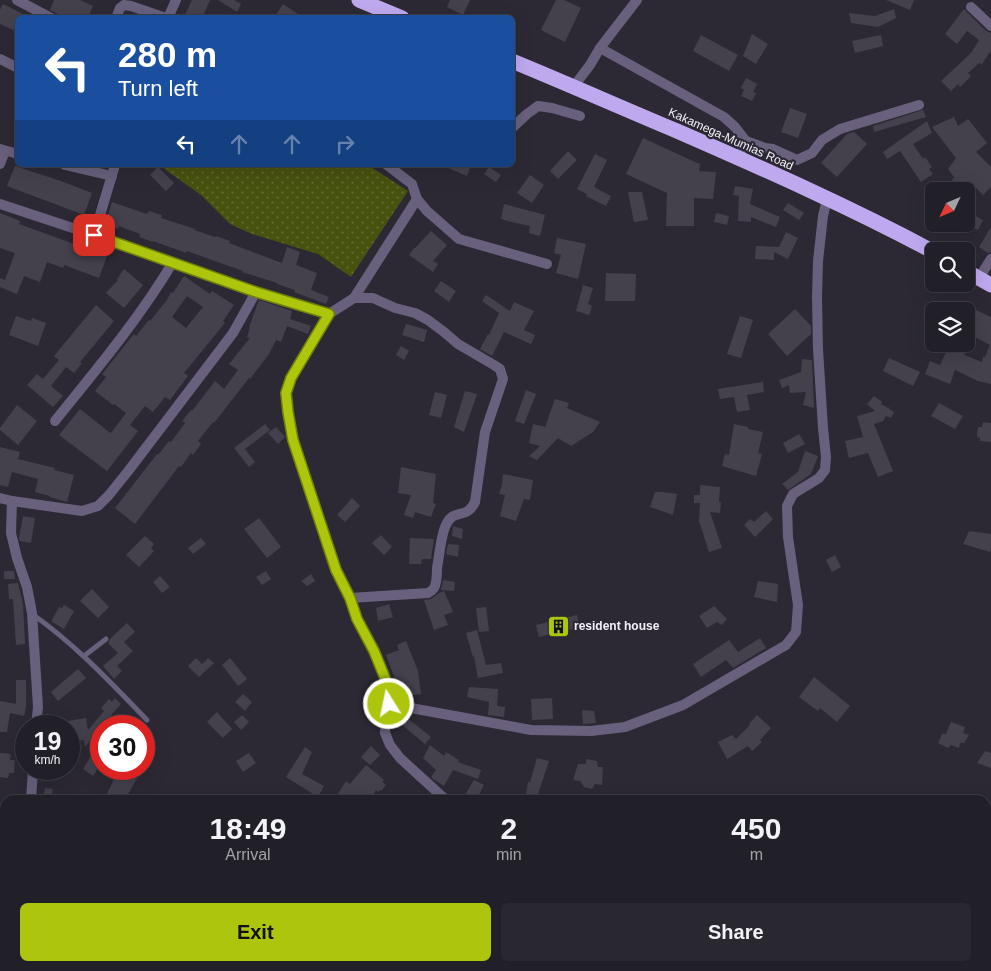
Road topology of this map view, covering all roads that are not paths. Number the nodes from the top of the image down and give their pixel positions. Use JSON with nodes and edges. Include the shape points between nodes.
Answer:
{"nodes":[{"id":1,"x":17,"y":0,"type":"edge"},
{"id":2,"x":176,"y":0,"type":"edge"},
{"id":3,"x":358,"y":0,"type":"edge"},
{"id":4,"x":637,"y":0,"type":"edge"},
{"id":5,"x":971,"y":7,"type":"dead end"},
{"id":6,"x":383,"y":14,"type":"edge"},
{"id":7,"x":45,"y":15,"type":"edge"},
{"id":8,"x":117,"y":15,"type":"edge"},
{"id":9,"x":158,"y":15,"type":"edge"},
{"id":10,"x":168,"y":15,"type":"edge"},
{"id":11,"x":991,"y":26,"type":"edge"},
{"id":12,"x":600,"y":48,"type":"junction"},
{"id":13,"x":0,"y":59,"type":"edge"},
{"id":14,"x":515,"y":62,"type":"edge"},
{"id":15,"x":15,"y":66,"type":"edge"},
{"id":16,"x":574,"y":86,"type":"junction"},
{"id":17,"x":919,"y":105,"type":"dead end"},
{"id":18,"x":580,"y":116,"type":"dead end"},
{"id":19,"x":515,"y":125,"type":"edge"},
{"id":20,"x":746,"y":141,"type":"junction"},
{"id":21,"x":2,"y":150,"type":"edge"},
{"id":22,"x":15,"y":153,"type":"edge"},
{"id":23,"x":738,"y":158,"type":"junction"},
{"id":24,"x":0,"y":164,"type":"edge"},
{"id":25,"x":74,"y":167,"type":"edge"},
{"id":26,"x":114,"y":167,"type":"edge"},
{"id":27,"x":390,"y":167,"type":"edge"},
{"id":28,"x":112,"y":176,"type":"junction"},
{"id":29,"x":417,"y":198,"type":"junction"},
{"id":30,"x":827,"y":199,"type":"junction"},
{"id":31,"x":0,"y":204,"type":"edge"},
{"id":32,"x":94,"y":235,"type":"junction"},
{"id":33,"x":925,"y":247,"type":"edge"},
{"id":34,"x":991,"y":259,"type":"edge"},
{"id":35,"x":173,"y":262,"type":"junction"},
{"id":36,"x":547,"y":264,"type":"dead end"},
{"id":37,"x":979,"y":278,"type":"edge"},
{"id":38,"x":256,"y":292,"type":"junction"},
{"id":39,"x":354,"y":298,"type":"junction"},
{"id":40,"x":329,"y":314,"type":"junction"},
{"id":41,"x":55,"y":421,"type":"dead end"},
{"id":42,"x":0,"y":498,"type":"edge"},
{"id":43,"x":12,"y":502,"type":"junction"},
{"id":44,"x":350,"y":598,"type":"junction"},
{"id":45,"x":32,"y":613,"type":"junction"},
{"id":46,"x":106,"y":639,"type":"dead end"},
{"id":47,"x":84,"y":656,"type":"junction"},
{"id":48,"x":389,"y":704,"type":"junction"},
{"id":49,"x":37,"y":715,"type":"edge"},
{"id":50,"x":142,"y":715,"type":"edge"},
{"id":51,"x":32,"y":780,"type":"edge"},
{"id":52,"x":31,"y":795,"type":"edge"},
{"id":53,"x":441,"y":795,"type":"edge"}],
"edges":[{"from":1,"to":7,"type":"street"},
{"from":2,"to":10,"type":"street"},
{"from":3,"to":6,"type":"highway"},
{"from":4,"to":12,"type":"street"},
{"from":5,"to":11,"type":"street"},
{"from":8,"to":9,"type":"street","via":[[124,5]]},
{"from":12,"to":16,"type":"street"},
{"from":12,"to":20,"type":"street","via":[[724,117]]},
{"from":13,"to":15,"type":"street"},
{"from":14,"to":16,"type":"highway","name":"Kakamega-Mumias Road"},
{"from":16,"to":23,"type":"highway","name":"Kakamega-Mumias Road"},
{"from":17,"to":20,"type":"street","via":[[840,129],[822,140],[812,153],[797,160]]},
{"from":18,"to":19,"type":"street","via":[[538,106]]},
{"from":20,"to":23,"type":"street"},
{"from":21,"to":22,"type":"street"},
{"from":21,"to":24,"type":"street"},
{"from":23,"to":30,"type":"highway","name":"Kakamega-Mumias Road"},
{"from":25,"to":28,"type":"street"},
{"from":26,"to":28,"type":"street"},
{"from":27,"to":29,"type":"street","via":[[412,184]]},
{"from":28,"to":32,"type":"street"},
{"from":29,"to":36,"type":"street","via":[[459,239]]},
{"from":29,"to":39,"type":"street"},
{"from":30,"to":33,"type":"highway","name":"Kakamega-Mumias Road"},
{"from":30,"to":48,"type":"street","via":[[818,261],[817,296],[826,457],[819,478],[793,494],[787,506],[788,538],[798,604],[796,632],[786,645],[683,705],[625,727],[591,731],[531,730]]},
{"from":31,"to":32,"type":"street"},
{"from":32,"to":35,"type":"street"},
{"from":34,"to":37,"type":"street"},
{"from":35,"to":38,"type":"street"},
{"from":35,"to":41,"type":"street","via":[[114,347]]},
{"from":38,"to":40,"type":"street"},
{"from":38,"to":43,"type":"street","via":[[233,333],[98,506],[82,511]]},
{"from":39,"to":40,"type":"street"},
{"from":39,"to":44,"type":"street","via":[[373,298],[421,316],[458,344],[500,369],[503,378],[485,432],[475,502],[467,513],[454,515],[445,526],[433,590],[428,593]]},
{"from":40,"to":44,"type":"street","via":[[291,378],[286,393],[293,440],[336,570]]},
{"from":42,"to":43,"type":"street"},
{"from":43,"to":45,"type":"street","via":[[11,533]]},
{"from":44,"to":48,"type":"street","via":[[385,678]]},
{"from":45,"to":47,"type":"lane"},
{"from":45,"to":49,"type":"street"},
{"from":46,"to":47,"type":"lane"},
{"from":47,"to":50,"type":"lane"},
{"from":48,"to":53,"type":"street","via":[[385,733],[390,746]]},
{"from":51,"to":52,"type":"street"}]}
